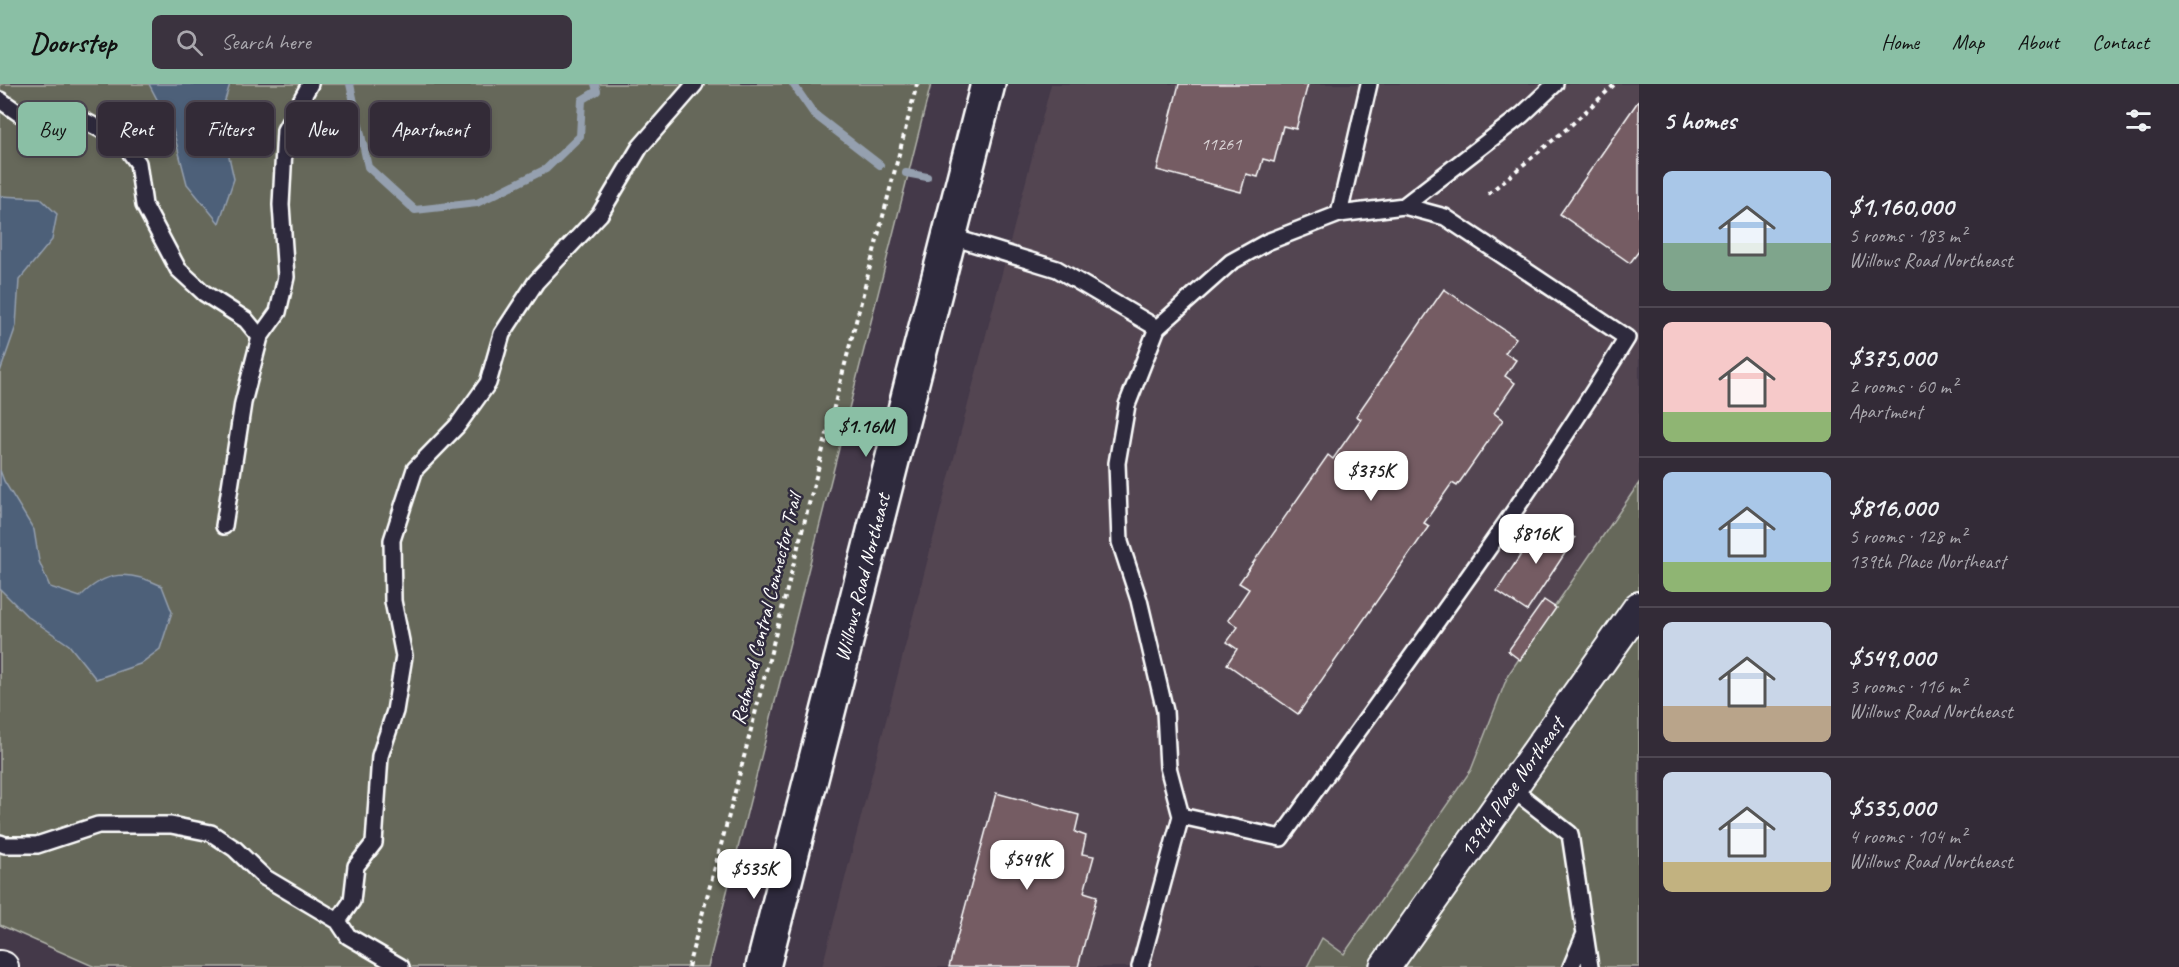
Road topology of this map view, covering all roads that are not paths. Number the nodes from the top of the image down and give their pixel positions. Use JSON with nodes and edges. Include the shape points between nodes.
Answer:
{"nodes":[{"id":1,"x":310,"y":84,"type":"edge"},
{"id":2,"x":694,"y":84,"type":"edge"},
{"id":3,"x":988,"y":84,"type":"edge"},
{"id":4,"x":1369,"y":84,"type":"edge"},
{"id":5,"x":1555,"y":84,"type":"edge"},
{"id":6,"x":0,"y":100,"type":"edge"},
{"id":7,"x":1404,"y":206,"type":"junction"},
{"id":8,"x":1339,"y":214,"type":"junction"},
{"id":9,"x":949,"y":236,"type":"junction"},
{"id":10,"x":1157,"y":328,"type":"junction"},
{"id":11,"x":260,"y":337,"type":"junction"},
{"id":12,"x":1633,"y":342,"type":"edge"},
{"id":13,"x":224,"y":525,"type":"dead end"},
{"id":14,"x":1639,"y":607,"type":"edge"},
{"id":15,"x":1511,"y":788,"type":"junction"},
{"id":16,"x":1181,"y":816,"type":"junction"},
{"id":17,"x":0,"y":843,"type":"edge"},
{"id":18,"x":338,"y":921,"type":"junction"},
{"id":19,"x":1584,"y":936,"type":"junction"},
{"id":20,"x":401,"y":967,"type":"edge"},
{"id":21,"x":763,"y":967,"type":"edge"},
{"id":22,"x":1140,"y":967,"type":"edge"},
{"id":23,"x":1385,"y":967,"type":"edge"},
{"id":24,"x":1572,"y":967,"type":"edge"},
{"id":25,"x":1590,"y":967,"type":"edge"}],
"edges":[{"from":1,"to":11,"type":"lane","via":[[285,130],[281,205],[286,277],[278,312]]},
{"from":2,"to":18,"type":"lane","via":[[640,147],[600,214],[536,282],[502,334],[488,383],[457,426],[415,469],[392,540],[393,601],[404,656],[395,711],[380,756],[374,843],[356,866],[352,902]]},
{"from":3,"to":9,"type":"main road","name":"Willows Road Northeast"},
{"from":4,"to":8,"type":"lane"},
{"from":5,"to":7,"type":"lane","via":[[1522,115]]},
{"from":6,"to":11,"type":"lane","via":[[20,114],[79,118],[121,140],[138,163],[144,205],[178,269],[204,293],[246,320]]},
{"from":7,"to":8,"type":"lane"},
{"from":7,"to":12,"type":"lane","via":[[1445,217]]},
{"from":8,"to":10,"type":"lane","via":[[1267,242],[1231,262]]},
{"from":9,"to":10,"type":"lane","via":[[1057,269]]},
{"from":9,"to":21,"type":"main road","name":"Willows Road Northeast"},
{"from":10,"to":16,"type":"lane","via":[[1127,405],[1117,463],[1120,542],[1139,600],[1165,711],[1168,766]]},
{"from":11,"to":13,"type":"lane","via":[[243,403]]},
{"from":12,"to":16,"type":"lane","via":[[1281,838]]},
{"from":14,"to":15,"type":"street","name":"139th Place Northeast"},
{"from":15,"to":19,"type":"lane","via":[[1570,834]]},
{"from":15,"to":23,"type":"street","name":"139th Place Northeast"},
{"from":16,"to":22,"type":"lane"},
{"from":17,"to":18,"type":"lane","via":[[37,845],[98,825],[171,825],[211,833],[235,849],[264,877]]},
{"from":18,"to":20,"type":"lane","via":[[348,936]]},
{"from":19,"to":24,"type":"lane"},
{"from":19,"to":25,"type":"lane"}]}
